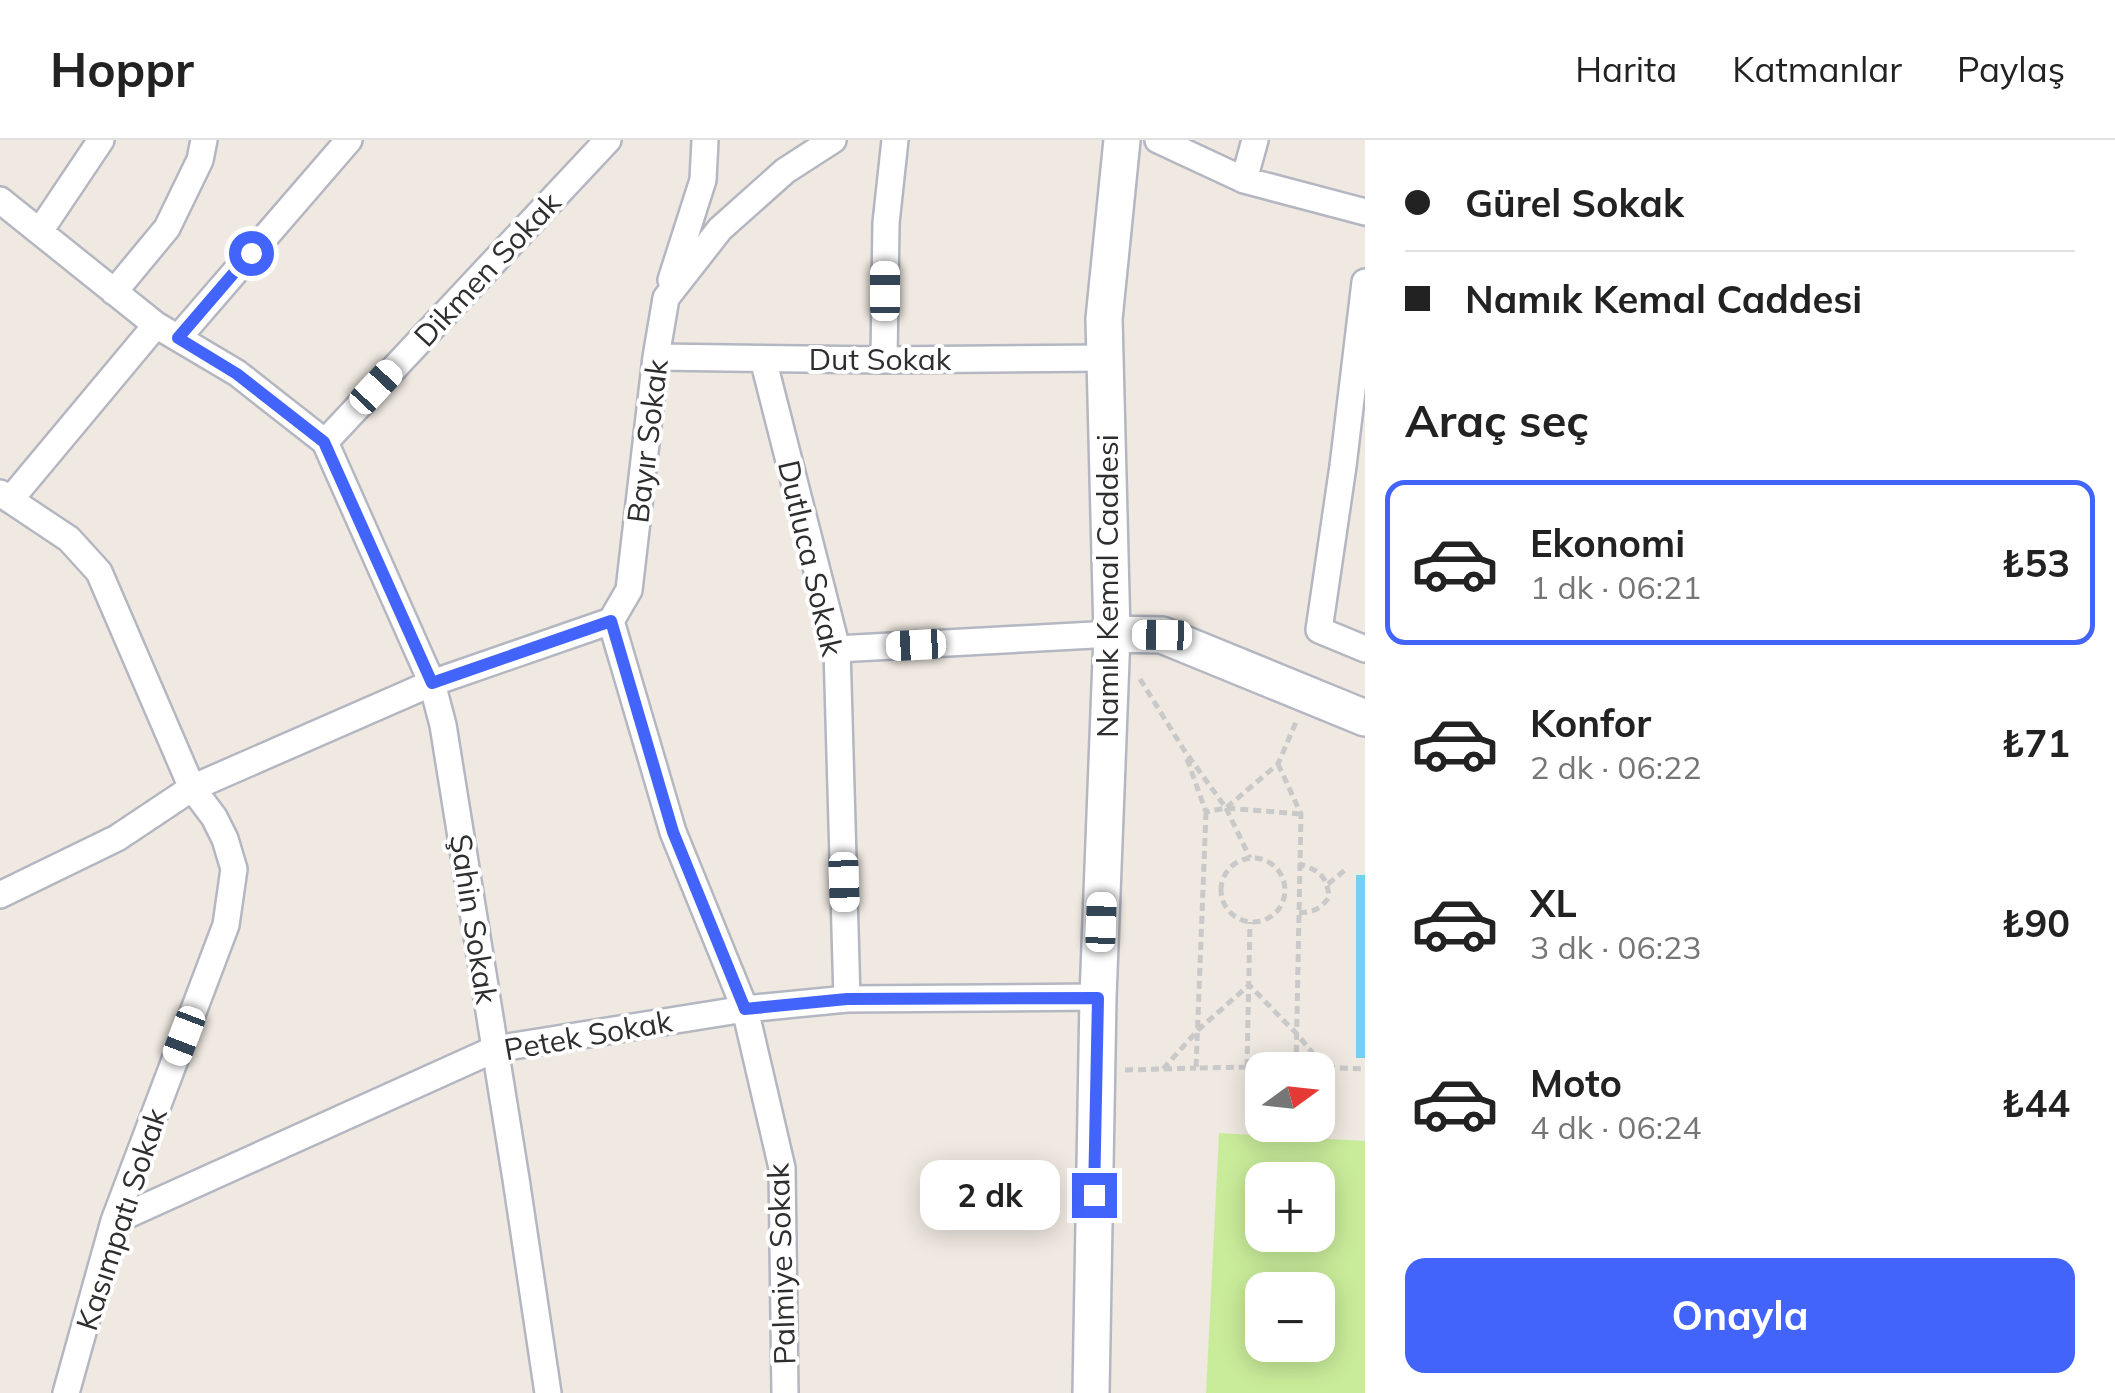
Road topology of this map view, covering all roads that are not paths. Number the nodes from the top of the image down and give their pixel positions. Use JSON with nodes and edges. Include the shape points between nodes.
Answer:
{"nodes":[{"id":1,"x":100,"y":140,"type":"edge"},
{"id":2,"x":204,"y":140,"type":"edge"},
{"id":3,"x":349,"y":140,"type":"edge"},
{"id":4,"x":608,"y":140,"type":"edge"},
{"id":5,"x":705,"y":140,"type":"edge"},
{"id":6,"x":833,"y":140,"type":"edge"},
{"id":7,"x":895,"y":140,"type":"edge"},
{"id":8,"x":1122,"y":140,"type":"edge"},
{"id":9,"x":1158,"y":140,"type":"edge"},
{"id":10,"x":1255,"y":140,"type":"edge"},
{"id":11,"x":1244,"y":180,"type":"junction"},
{"id":12,"x":0,"y":200,"type":"edge"},
{"id":13,"x":1365,"y":212,"type":"edge"},
{"id":14,"x":40,"y":231,"type":"junction"},
{"id":15,"x":1365,"y":282,"type":"edge"},
{"id":16,"x":114,"y":292,"type":"junction"},
{"id":17,"x":666,"y":298,"type":"junction"},
{"id":18,"x":167,"y":332,"type":"junction"},
{"id":19,"x":656,"y":357,"type":"junction"},
{"id":20,"x":762,"y":358,"type":"junction"},
{"id":21,"x":1105,"y":358,"type":"junction"},
{"id":22,"x":884,"y":360,"type":"junction"},
{"id":23,"x":324,"y":442,"type":"junction"},
{"id":24,"x":1354,"y":465,"type":"edge"},
{"id":25,"x":5,"y":497,"type":"edge"},
{"id":26,"x":611,"y":621,"type":"junction"},
{"id":27,"x":1112,"y":634,"type":"junction"},
{"id":28,"x":837,"y":649,"type":"junction"},
{"id":29,"x":1365,"y":649,"type":"edge"},
{"id":30,"x":432,"y":683,"type":"junction"},
{"id":31,"x":1365,"y":718,"type":"edge"},
{"id":32,"x":192,"y":788,"type":"junction"},
{"id":33,"x":0,"y":895,"type":"edge"},
{"id":34,"x":1098,"y":998,"type":"junction"},
{"id":35,"x":847,"y":999,"type":"junction"},
{"id":36,"x":745,"y":1009,"type":"junction"},
{"id":37,"x":496,"y":1049,"type":"junction"},
{"id":38,"x":114,"y":1221,"type":"junction"},
{"id":39,"x":66,"y":1393,"type":"edge"},
{"id":40,"x":548,"y":1393,"type":"edge"},
{"id":41,"x":785,"y":1393,"type":"edge"},
{"id":42,"x":1091,"y":1393,"type":"edge"}],
"edges":[{"from":1,"to":14,"type":"street"},
{"from":2,"to":16,"type":"street","via":[[167,228]]},
{"from":3,"to":18,"type":"street"},
{"from":4,"to":23,"type":"street","name":"Dikmen Sokak"},
{"from":5,"to":17,"type":"street","via":[[704,180]]},
{"from":6,"to":17,"type":"street","name":"Bayır Sokak","via":[[785,171],[720,230]]},
{"from":7,"to":22,"type":"street"},
{"from":8,"to":21,"type":"main road","name":"Namık Kemal Caddesi"},
{"from":9,"to":11,"type":"street"},
{"from":10,"to":11,"type":"street"},
{"from":11,"to":13,"type":"street"},
{"from":12,"to":14,"type":"street"},
{"from":14,"to":16,"type":"street"},
{"from":15,"to":24,"type":"street"},
{"from":16,"to":18,"type":"street"},
{"from":17,"to":19,"type":"street","name":"Bayır Sokak"},
{"from":18,"to":23,"type":"street","via":[[237,374]]},
{"from":18,"to":25,"type":"street"},
{"from":19,"to":20,"type":"street","name":"Dut Sokak"},
{"from":19,"to":26,"type":"street","name":"Bayır Sokak","via":[[629,590]]},
{"from":20,"to":22,"type":"street","name":"Dut Sokak"},
{"from":20,"to":28,"type":"street","name":"Dutluca Sokak"},
{"from":21,"to":22,"type":"street","name":"Dut Sokak"},
{"from":21,"to":27,"type":"main road","name":"Namık Kemal Caddesi"},
{"from":23,"to":30,"type":"street","name":"Şahin Sokak"},
{"from":24,"to":29,"type":"street","via":[[1319,630]]},
{"from":25,"to":32,"type":"street","name":"Kasımpatı Sokak","via":[[69,538],[100,572]]},
{"from":26,"to":30,"type":"street"},
{"from":26,"to":36,"type":"street","name":"Palmiye Sokak","via":[[673,832]]},
{"from":27,"to":28,"type":"street"},
{"from":27,"to":31,"type":"main road","via":[[1162,635]]},
{"from":27,"to":34,"type":"main road","name":"Namık Kemal Caddesi"},
{"from":28,"to":35,"type":"street","name":"Dutluca Sokak"},
{"from":30,"to":32,"type":"street"},
{"from":30,"to":37,"type":"street","name":"Şahin Sokak"},
{"from":32,"to":33,"type":"street","via":[[117,838]]},
{"from":32,"to":38,"type":"street","name":"Kasımpatı Sokak","via":[[225,839],[234,869],[226,925]]},
{"from":34,"to":35,"type":"street","name":"Petek Sokak"},
{"from":34,"to":42,"type":"main road","name":"Namık Kemal Caddesi"},
{"from":35,"to":36,"type":"street","name":"Petek Sokak"},
{"from":36,"to":37,"type":"street","name":"Petek Sokak"},
{"from":36,"to":41,"type":"street","name":"Palmiye Sokak","via":[[782,1168]]},
{"from":37,"to":38,"type":"street","name":"Petek Sokak"},
{"from":37,"to":40,"type":"street","name":"Şahin Sokak"},
{"from":38,"to":39,"type":"street","name":"Kasımpatı Sokak"}]}
